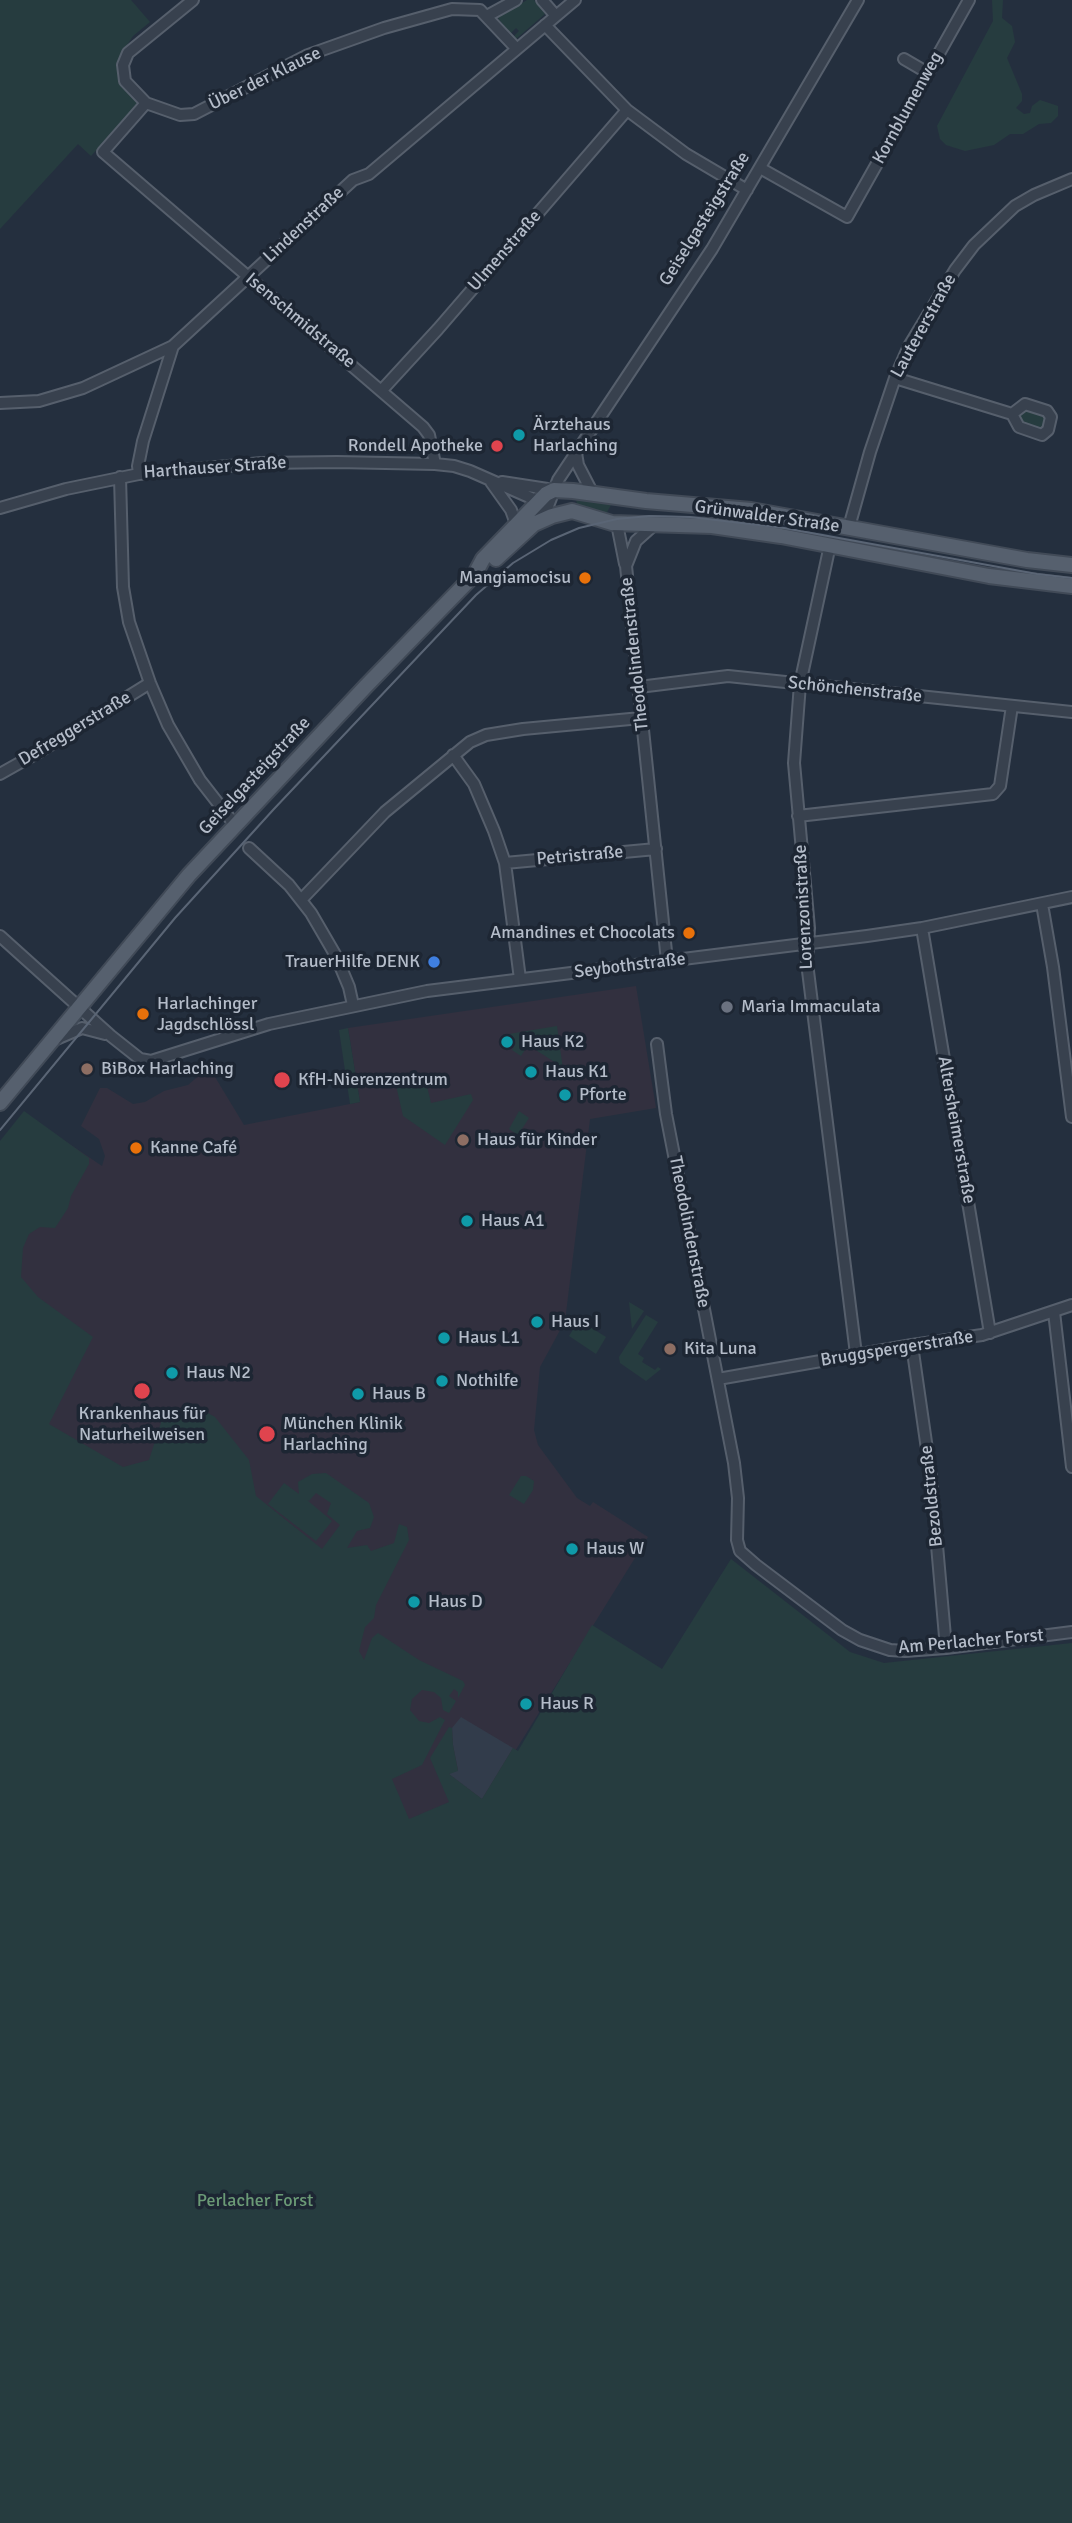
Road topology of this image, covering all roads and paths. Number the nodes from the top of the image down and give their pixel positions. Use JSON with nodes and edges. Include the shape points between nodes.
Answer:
{"nodes":[{"id":1,"x":193,"y":0,"type":"edge"},
{"id":2,"x":516,"y":0,"type":"edge"},
{"id":3,"x":542,"y":0,"type":"edge"},
{"id":4,"x":575,"y":0,"type":"edge"},
{"id":5,"x":858,"y":0,"type":"edge"},
{"id":6,"x":969,"y":0,"type":"edge"},
{"id":7,"x":486,"y":16,"type":"junction"},
{"id":8,"x":556,"y":16,"type":"junction"},
{"id":9,"x":545,"y":25,"type":"junction"},
{"id":10,"x":516,"y":48,"type":"junction"},
{"id":11,"x":904,"y":58,"type":"dead end"},
{"id":12,"x":928,"y":73,"type":"junction"},
{"id":13,"x":146,"y":103,"type":"junction"},
{"id":14,"x":627,"y":110,"type":"junction"},
{"id":15,"x":760,"y":167,"type":"junction"},
{"id":16,"x":1072,"y":179,"type":"edge"},
{"id":17,"x":747,"y":190,"type":"junction"},
{"id":18,"x":248,"y":278,"type":"junction"},
{"id":19,"x":173,"y":346,"type":"junction"},
{"id":20,"x":895,"y":378,"type":"junction"},
{"id":21,"x":382,"y":390,"type":"junction"},
{"id":22,"x":0,"y":404,"type":"edge"},
{"id":23,"x":1012,"y":414,"type":"dead end"},
{"id":24,"x":576,"y":453,"type":"junction"},
{"id":25,"x":435,"y":464,"type":"junction"},
{"id":26,"x":139,"y":474,"type":"junction"},
{"id":27,"x":120,"y":477,"type":"junction"},
{"id":28,"x":489,"y":480,"type":"junction"},
{"id":29,"x":554,"y":490,"type":"junction"},
{"id":30,"x":593,"y":494,"type":"junction"},
{"id":31,"x":629,"y":498,"type":"junction"},
{"id":32,"x":542,"y":503,"type":"junction"},
{"id":33,"x":0,"y":508,"type":"edge"},
{"id":34,"x":563,"y":512,"type":"junction"},
{"id":35,"x":516,"y":524,"type":"junction"},
{"id":36,"x":534,"y":524,"type":"junction"},
{"id":37,"x":617,"y":524,"type":"junction"},
{"id":38,"x":655,"y":524,"type":"junction"},
{"id":39,"x":849,"y":527,"type":"junction"},
{"id":40,"x":830,"y":545,"type":"junction"},
{"id":41,"x":1072,"y":565,"type":"edge"},
{"id":42,"x":626,"y":566,"type":"junction"},
{"id":43,"x":475,"y":574,"type":"junction"},
{"id":44,"x":1072,"y":586,"type":"edge"},
{"id":45,"x":150,"y":683,"type":"junction"},
{"id":46,"x":800,"y":684,"type":"junction"},
{"id":47,"x":639,"y":687,"type":"junction"},
{"id":48,"x":1012,"y":706,"type":"junction"},
{"id":49,"x":1072,"y":712,"type":"edge"},
{"id":50,"x":641,"y":718,"type":"junction"},
{"id":51,"x":453,"y":755,"type":"junction"},
{"id":52,"x":0,"y":774,"type":"edge"},
{"id":53,"x":798,"y":816,"type":"junction"},
{"id":54,"x":235,"y":825,"type":"junction"},
{"id":55,"x":249,"y":848,"type":"dead end"},
{"id":56,"x":656,"y":849,"type":"junction"},
{"id":57,"x":505,"y":863,"type":"junction"},
{"id":58,"x":1072,"y":897,"type":"edge"},
{"id":59,"x":301,"y":900,"type":"junction"},
{"id":60,"x":1042,"y":904,"type":"junction"},
{"id":61,"x":922,"y":928,"type":"junction"},
{"id":62,"x":0,"y":936,"type":"edge"},
{"id":63,"x":808,"y":944,"type":"junction"},
{"id":64,"x":667,"y":961,"type":"junction"},
{"id":65,"x":520,"y":979,"type":"junction"},
{"id":66,"x":353,"y":1005,"type":"junction"},
{"id":67,"x":80,"y":1007,"type":"junction"},
{"id":68,"x":111,"y":1035,"type":"junction"},
{"id":69,"x":51,"y":1041,"type":"junction"},
{"id":70,"x":657,"y":1044,"type":"dead end"},
{"id":71,"x":0,"y":1103,"type":"edge"},
{"id":72,"x":1072,"y":1117,"type":"edge"},
{"id":73,"x":1072,"y":1305,"type":"edge"},
{"id":74,"x":1054,"y":1312,"type":"junction"},
{"id":75,"x":990,"y":1333,"type":"junction"},
{"id":76,"x":912,"y":1345,"type":"junction"},
{"id":77,"x":856,"y":1354,"type":"junction"},
{"id":78,"x":718,"y":1379,"type":"junction"},
{"id":79,"x":1072,"y":1467,"type":"edge"},
{"id":80,"x":737,"y":1544,"type":"joint"},
{"id":81,"x":1072,"y":1632,"type":"edge"},
{"id":82,"x":946,"y":1648,"type":"junction"}],
"edges":[{"from":1,"to":13,"type":"street","via":[[125,59],[125,80]]},
{"from":2,"to":7,"type":"street"},
{"from":3,"to":8,"type":"street"},
{"from":4,"to":8,"type":"street","name":"Lindenstraße"},
{"from":5,"to":15,"type":"street","name":"Geiselgasteigstraße"},
{"from":6,"to":12,"type":"street","name":"Kornblumenweg"},
{"from":7,"to":10,"type":"street"},
{"from":7,"to":13,"type":"street","name":"Über der Klause","via":[[474,8],[452,9],[384,28],[308,55],[194,114],[180,115]]},
{"from":8,"to":9,"type":"street","name":"Lindenstraße"},
{"from":9,"to":10,"type":"street","name":"Lindenstraße"},
{"from":9,"to":14,"type":"street"},
{"from":10,"to":18,"type":"street","name":"Lindenstraße","via":[[369,174],[353,180]]},
{"from":11,"to":12,"type":"street"},
{"from":12,"to":15,"type":"street","name":"Kornblumenweg","via":[[847,216]]},
{"from":13,"to":18,"type":"street","name":"Isenschmidstraße","via":[[103,152]]},
{"from":14,"to":17,"type":"street","via":[[686,154]]},
{"from":14,"to":21,"type":"street","name":"Ulmenstraße"},
{"from":15,"to":17,"type":"street","name":"Geiselgasteigstraße"},
{"from":16,"to":20,"type":"street","name":"Lautererstraße","via":[[1015,206],[974,245],[939,294]]},
{"from":17,"to":24,"type":"street","name":"Geiselgasteigstraße"},
{"from":18,"to":19,"type":"street","name":"Lindenstraße"},
{"from":18,"to":21,"type":"street","name":"Isenschmidstraße"},
{"from":19,"to":22,"type":"street","via":[[83,388],[39,401]]},
{"from":19,"to":26,"type":"street","via":[[143,441]]},
{"from":20,"to":23,"type":"street"},
{"from":20,"to":39,"type":"street","name":"Lautererstraße"},
{"from":21,"to":25,"type":"street","name":"Isenschmidstraße","via":[[429,435]]},
{"from":24,"to":29,"type":"street","name":"Geiselgasteigstraße"},
{"from":24,"to":30,"type":"street"},
{"from":25,"to":26,"type":"street","name":"Harthauser Straße","via":[[262,463]]},
{"from":25,"to":28,"type":"street","via":[[462,468]]},
{"from":26,"to":27,"type":"street","name":"Harthauser Straße"},
{"from":27,"to":33,"type":"street","name":"Harthauser Straße"},
{"from":27,"to":45,"type":"street","via":[[123,587],[129,622]]},
{"from":28,"to":29,"type":"street"},
{"from":28,"to":32,"type":"street"},
{"from":28,"to":35,"type":"street"},
{"from":29,"to":30,"type":"main road","name":"Grünwalder Straße"},
{"from":29,"to":32,"type":"main road","name":"Geiselgasteigstraße"},
{"from":30,"to":31,"type":"main road","name":"Grünwalder Straße"},
{"from":31,"to":37,"type":"main road","via":[[617,510]]},
{"from":31,"to":39,"type":"main road","name":"Grünwalder Straße","via":[[729,507]]},
{"from":32,"to":34,"type":"street"},
{"from":32,"to":35,"type":"main road","name":"Geiselgasteigstraße"},
{"from":32,"to":36,"type":"street","name":"Geiselgasteigstraße"},
{"from":34,"to":36,"type":"main road"},
{"from":34,"to":37,"type":"main road","name":"Grünwalder Straße"},
{"from":35,"to":43,"type":"main road","name":"Geiselgasteigstraße"},
{"from":36,"to":43,"type":"main road"},
{"from":37,"to":38,"type":"main road","name":"Grünwalder Straße"},
{"from":37,"to":42,"type":"street"},
{"from":38,"to":40,"type":"main road","name":"Grünwalder Straße","via":[[739,529]]},
{"from":38,"to":42,"type":"street","name":"Theodolindenstraße","via":[[636,541]]},
{"from":39,"to":41,"type":"main road","name":"Grünwalder Straße"},
{"from":40,"to":44,"type":"main road","name":"Grünwalder Straße","via":[[989,576]]},
{"from":40,"to":46,"type":"street","name":"Lorenzonistraße"},
{"from":42,"to":47,"type":"street","name":"Theodolindenstraße"},
{"from":43,"to":54,"type":"main road","name":"Geiselgasteigstraße"},
{"from":45,"to":52,"type":"street","name":"Defreggerstraße"},
{"from":45,"to":54,"type":"street","via":[[184,754]]},
{"from":46,"to":47,"type":"street","name":"Schönchenstraße","via":[[728,676]]},
{"from":46,"to":48,"type":"street","name":"Schönchenstraße"},
{"from":46,"to":53,"type":"street","name":"Lorenzonistraße","via":[[794,763]]},
{"from":47,"to":50,"type":"street","name":"Theodolindenstraße"},
{"from":48,"to":49,"type":"street","name":"Schönchenstraße"},
{"from":48,"to":53,"type":"street","via":[[1000,786],[993,794]]},
{"from":50,"to":51,"type":"street","via":[[486,735]]},
{"from":50,"to":56,"type":"street","name":"Theodolindenstraße"},
{"from":51,"to":57,"type":"street","via":[[474,784]]},
{"from":51,"to":59,"type":"street","via":[[385,812]]},
{"from":53,"to":63,"type":"street","name":"Lorenzonistraße"},
{"from":54,"to":67,"type":"main road","name":"Geiselgasteigstraße"},
{"from":55,"to":59,"type":"street"},
{"from":56,"to":57,"type":"street","name":"Petristraße"},
{"from":56,"to":64,"type":"street","name":"Theodolindenstraße"},
{"from":57,"to":65,"type":"street"},
{"from":58,"to":60,"type":"street","name":"Seybothstraße"},
{"from":59,"to":66,"type":"street","via":[[336,956]]},
{"from":60,"to":61,"type":"street","name":"Seybothstraße"},
{"from":60,"to":72,"type":"street"},
{"from":61,"to":63,"type":"street","name":"Seybothstraße"},
{"from":61,"to":75,"type":"street","name":"Altersheimerstraße"},
{"from":62,"to":67,"type":"street","name":"Seybothstraße"},
{"from":63,"to":64,"type":"street","name":"Seybothstraße"},
{"from":63,"to":77,"type":"street","name":"Lorenzonistraße"},
{"from":64,"to":65,"type":"street","name":"Seybothstraße"},
{"from":65,"to":66,"type":"street","name":"Seybothstraße"},
{"from":66,"to":68,"type":"street","name":"Seybothstraße","via":[[269,1024],[151,1061],[140,1059]]},
{"from":67,"to":68,"type":"street","name":"Seybothstraße"},
{"from":67,"to":69,"type":"main road","name":"Geiselgasteigstraße"},
{"from":68,"to":69,"type":"street","via":[[82,1028]]},
{"from":69,"to":71,"type":"main road","name":"Geiselgasteigstraße"},
{"from":70,"to":78,"type":"street","name":"Theodolindenstraße","via":[[666,1114]]},
{"from":73,"to":74,"type":"street","name":"Bruggspergerstraße"},
{"from":74,"to":75,"type":"street","name":"Bruggspergerstraße"},
{"from":74,"to":79,"type":"street"},
{"from":75,"to":76,"type":"street","name":"Bruggspergerstraße"},
{"from":76,"to":77,"type":"street","name":"Bruggspergerstraße"},
{"from":76,"to":82,"type":"street","name":"Bezoldstraße","via":[[931,1476]]},
{"from":77,"to":78,"type":"street","name":"Bruggspergerstraße"},
{"from":78,"to":80,"type":"street","name":"Theodolindenstraße","via":[[735,1470]]},
{"from":80,"to":82,"type":"street","name":"Am Perlacher Forst","via":[[756,1566],[860,1640],[890,1650]]},
{"from":81,"to":82,"type":"street","name":"Am Perlacher Forst"}]}
